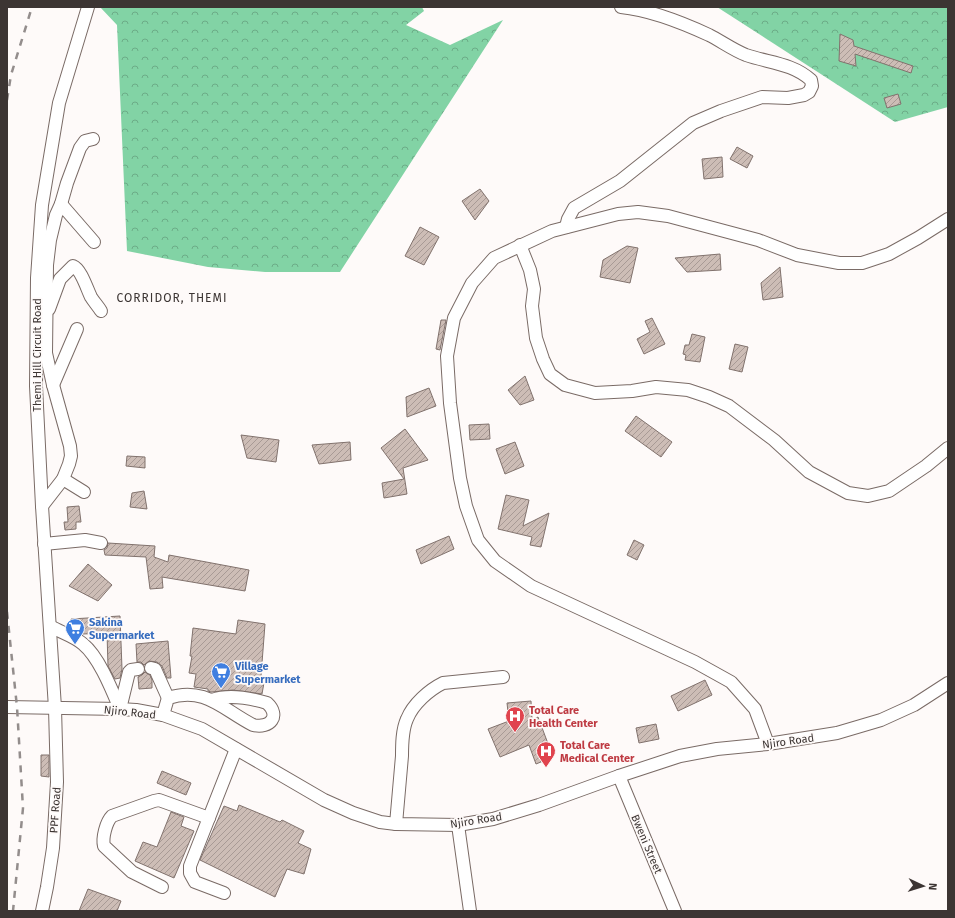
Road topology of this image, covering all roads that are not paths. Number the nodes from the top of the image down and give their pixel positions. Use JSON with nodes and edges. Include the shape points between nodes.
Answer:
{"nodes":[{"id":1,"x":88,"y":7,"type":"edge"},
{"id":2,"x":621,"y":7,"type":"edge"},
{"id":3,"x":93,"y":139,"type":"dead end"},
{"id":4,"x":61,"y":204,"type":"junction"},
{"id":5,"x":948,"y":219,"type":"edge"},
{"id":6,"x":566,"y":228,"type":"junction"},
{"id":7,"x":94,"y":242,"type":"dead end"},
{"id":8,"x":520,"y":245,"type":"junction"},
{"id":9,"x":101,"y":311,"type":"dead end"},
{"id":10,"x":46,"y":318,"type":"junction"},
{"id":11,"x":77,"y":329,"type":"dead end"},
{"id":12,"x":53,"y":385,"type":"junction"},
{"id":13,"x":948,"y":448,"type":"edge"},
{"id":14,"x":62,"y":479,"type":"junction"},
{"id":15,"x":84,"y":492,"type":"dead end"},
{"id":16,"x":42,"y":506,"type":"junction"},
{"id":17,"x":101,"y":543,"type":"dead end"},
{"id":18,"x":44,"y":544,"type":"junction"},
{"id":19,"x":50,"y":626,"type":"junction"},
{"id":20,"x":151,"y":668,"type":"dead end"},
{"id":21,"x":138,"y":669,"type":"dead end"},
{"id":22,"x":503,"y":677,"type":"dead end"},
{"id":23,"x":948,"y":683,"type":"edge"},
{"id":24,"x":168,"y":698,"type":"junction"},
{"id":25,"x":212,"y":700,"type":"dead end"},
{"id":26,"x":7,"y":707,"type":"edge"},
{"id":27,"x":55,"y":708,"type":"junction"},
{"id":28,"x":120,"y":709,"type":"junction"},
{"id":29,"x":163,"y":715,"type":"junction"},
{"id":30,"x":768,"y":744,"type":"junction"},
{"id":31,"x":236,"y":749,"type":"junction"},
{"id":32,"x":619,"y":776,"type":"junction"},
{"id":33,"x":209,"y":818,"type":"junction"},
{"id":34,"x":396,"y":824,"type":"junction"},
{"id":35,"x":458,"y":825,"type":"junction"},
{"id":36,"x":162,"y":887,"type":"dead end"},
{"id":37,"x":224,"y":892,"type":"dead end"},
{"id":38,"x":42,"y":911,"type":"edge"},
{"id":39,"x":470,"y":911,"type":"edge"},
{"id":40,"x":675,"y":911,"type":"edge"}],
"edges":[{"from":1,"to":16,"type":"street","name":"Themi Hill Circuit Road","via":[[59,103],[42,205],[37,278],[36,378]]},
{"from":2,"to":6,"type":"street","via":[[669,19],[709,35],[745,54],[797,69],[811,80],[812,86],[804,95],[788,98],[762,97],[721,110],[693,123],[620,181],[574,208]]},
{"from":3,"to":4,"type":"street","via":[[85,141],[80,148]]},
{"from":4,"to":7,"type":"street"},
{"from":4,"to":10,"type":"street","via":[[50,240]]},
{"from":5,"to":6,"type":"street","via":[[889,254],[862,263],[839,264],[797,255],[758,240],[682,219],[638,212],[618,214]]},
{"from":6,"to":8,"type":"street","via":[[552,231]]},
{"from":8,"to":13,"type":"street","via":[[534,289],[532,306],[540,352],[550,374],[565,385],[595,393],[656,387],[688,390],[709,397],[729,406],[774,440],[809,472],[848,493],[868,496],[889,491]]},
{"from":8,"to":30,"type":"street","via":[[494,258],[472,282],[454,318],[447,356],[460,478],[466,506],[478,540],[495,562],[531,586],[695,662],[731,682],[755,709]]},
{"from":9,"to":10,"type":"street","via":[[80,273],[73,266],[60,279]]},
{"from":10,"to":12,"type":"street","via":[[46,353]]},
{"from":11,"to":12,"type":"street"},
{"from":12,"to":14,"type":"street","via":[[70,446],[69,464]]},
{"from":14,"to":15,"type":"street"},
{"from":14,"to":16,"type":"street"},
{"from":16,"to":18,"type":"street","name":"Themi Hill Circuit Road"},
{"from":17,"to":18,"type":"street","via":[[85,540]]},
{"from":18,"to":19,"type":"street","name":"Themi Hill Circuit Road"},
{"from":19,"to":27,"type":"street","name":"Themi Hill Circuit Road"},
{"from":19,"to":28,"type":"street","via":[[82,642],[88,649],[108,682]]},
{"from":20,"to":24,"type":"street","via":[[155,669]]},
{"from":21,"to":28,"type":"street","via":[[129,672]]},
{"from":22,"to":34,"type":"street","via":[[443,683],[435,687],[415,707],[406,720]]},
{"from":23,"to":30,"type":"street","name":"Njiro Road","via":[[881,720],[837,733]]},
{"from":24,"to":25,"type":"street","via":[[188,694]]},
{"from":24,"to":29,"type":"street"},
{"from":26,"to":27,"type":"street","name":"Njiro Road"},
{"from":27,"to":28,"type":"street","name":"Njiro Road"},
{"from":27,"to":38,"type":"street","name":"PPF Road","via":[[56,813]]},
{"from":28,"to":29,"type":"street","name":"Njiro Road"},
{"from":29,"to":31,"type":"street","name":"Njiro Road","via":[[202,729]]},
{"from":30,"to":32,"type":"street","name":"Njiro Road","via":[[680,756]]},
{"from":31,"to":33,"type":"street"},
{"from":31,"to":34,"type":"street","name":"Njiro Road","via":[[324,800],[380,822]]},
{"from":32,"to":35,"type":"street","name":"Njiro Road","via":[[493,819]]},
{"from":32,"to":40,"type":"street","name":"Bweni Street"},
{"from":33,"to":36,"type":"street","via":[[159,800],[109,819],[104,846],[132,872]]},
{"from":33,"to":37,"type":"street","via":[[190,866],[190,873],[195,882]]},
{"from":34,"to":35,"type":"street","name":"Njiro Road"},
{"from":35,"to":39,"type":"street"}]}
